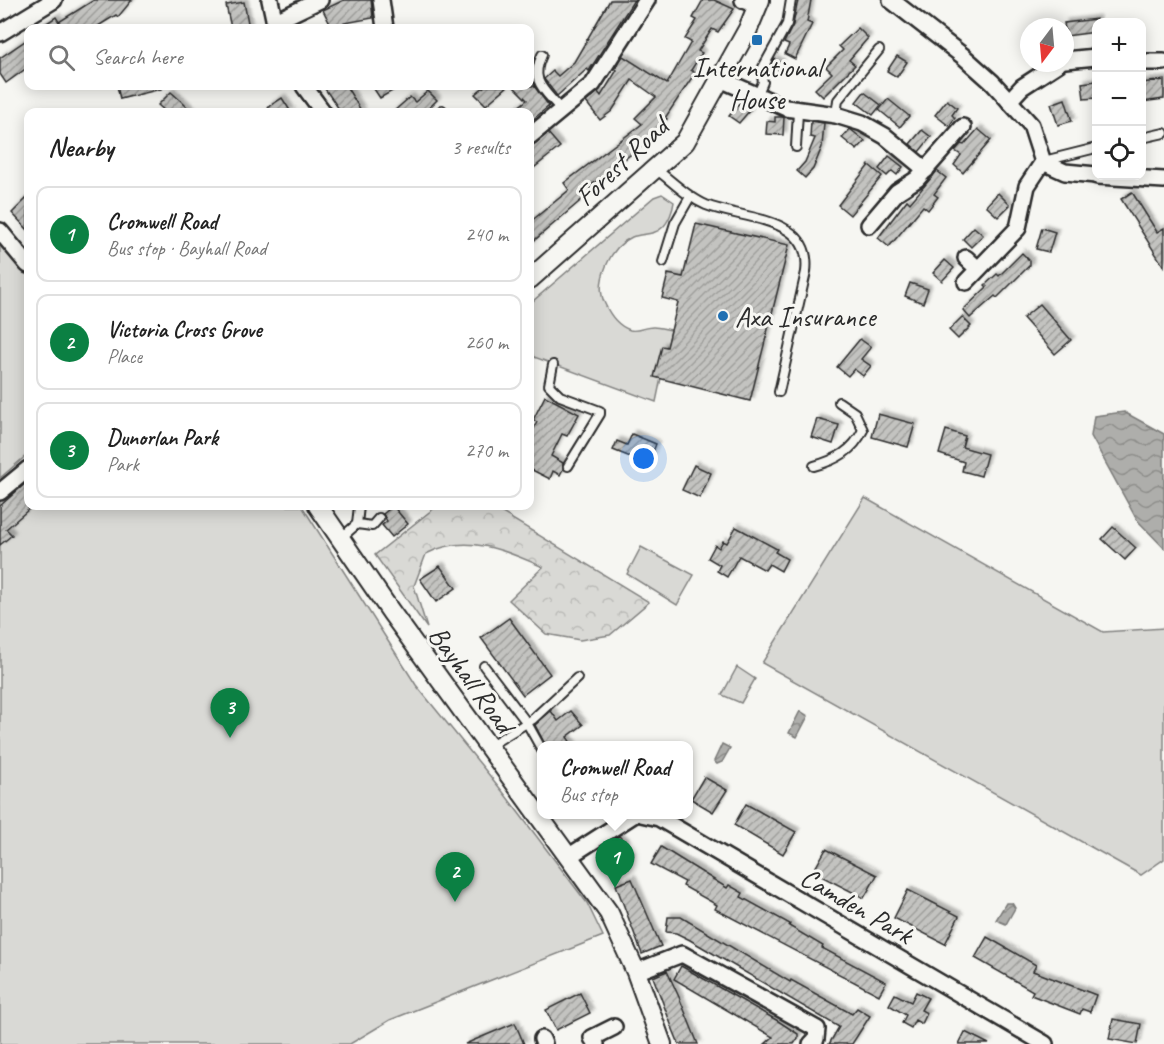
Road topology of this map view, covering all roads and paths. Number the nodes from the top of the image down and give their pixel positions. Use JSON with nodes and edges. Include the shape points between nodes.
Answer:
{"nodes":[{"id":1,"x":54,"y":0,"type":"edge"},
{"id":2,"x":270,"y":0,"type":"edge"},
{"id":3,"x":320,"y":0,"type":"edge"},
{"id":4,"x":381,"y":0,"type":"edge"},
{"id":5,"x":647,"y":0,"type":"edge"},
{"id":6,"x":891,"y":0,"type":"edge"},
{"id":7,"x":788,"y":1,"type":"edge"},
{"id":8,"x":753,"y":2,"type":"edge"},
{"id":9,"x":275,"y":24,"type":"edge"},
{"id":10,"x":277,"y":24,"type":"edge"},
{"id":11,"x":384,"y":24,"type":"edge"},
{"id":12,"x":0,"y":33,"type":"edge"},
{"id":13,"x":879,"y":50,"type":"dead end"},
{"id":14,"x":542,"y":55,"type":"dead end"},
{"id":15,"x":1092,"y":57,"type":"edge"},
{"id":16,"x":1074,"y":59,"type":"edge"},
{"id":17,"x":1146,"y":62,"type":"edge"},
{"id":18,"x":1164,"y":62,"type":"edge"},
{"id":19,"x":1045,"y":72,"type":"edge"},
{"id":20,"x":720,"y":79,"type":"junction"},
{"id":21,"x":307,"y":90,"type":"edge"},
{"id":22,"x":757,"y":96,"type":"junction"},
{"id":23,"x":1009,"y":101,"type":"junction"},
{"id":24,"x":320,"y":108,"type":"edge"},
{"id":25,"x":561,"y":110,"type":"junction"},
{"id":26,"x":798,"y":112,"type":"junction"},
{"id":27,"x":836,"y":115,"type":"junction"},
{"id":28,"x":963,"y":127,"type":"dead end"},
{"id":29,"x":534,"y":133,"type":"edge"},
{"id":30,"x":1164,"y":133,"type":"edge"},
{"id":31,"x":1146,"y":137,"type":"edge"},
{"id":32,"x":799,"y":143,"type":"dead end"},
{"id":33,"x":1092,"y":149,"type":"edge"},
{"id":34,"x":1043,"y":162,"type":"junction"},
{"id":35,"x":657,"y":170,"type":"junction"},
{"id":36,"x":926,"y":170,"type":"junction"},
{"id":37,"x":1092,"y":175,"type":"edge"},
{"id":38,"x":1146,"y":179,"type":"edge"},
{"id":39,"x":1164,"y":180,"type":"edge"},
{"id":40,"x":690,"y":197,"type":"junction"},
{"id":41,"x":869,"y":225,"type":"dead end"},
{"id":42,"x":0,"y":231,"type":"edge"},
{"id":43,"x":24,"y":258,"type":"edge"},
{"id":44,"x":966,"y":258,"type":"dead end"},
{"id":45,"x":663,"y":262,"type":"dead end"},
{"id":46,"x":978,"y":269,"type":"junction"},
{"id":47,"x":534,"y":276,"type":"edge"},
{"id":48,"x":966,"y":282,"type":"dead end"},
{"id":49,"x":553,"y":365,"type":"dead end"},
{"id":50,"x":779,"y":392,"type":"dead end"},
{"id":51,"x":839,"y":402,"type":"dead end"},
{"id":52,"x":568,"y":466,"type":"dead end"},
{"id":53,"x":814,"y":466,"type":"dead end"},
{"id":54,"x":24,"y":472,"type":"edge"},
{"id":55,"x":0,"y":492,"type":"edge"},
{"id":56,"x":321,"y":510,"type":"edge"},
{"id":57,"x":359,"y":510,"type":"edge"},
{"id":58,"x":380,"y":518,"type":"dead end"},
{"id":59,"x":357,"y":524,"type":"junction"},
{"id":60,"x":341,"y":538,"type":"junction"},
{"id":61,"x":484,"y":666,"type":"dead end"},
{"id":62,"x":577,"y":678,"type":"dead end"},
{"id":63,"x":527,"y":723,"type":"junction"},
{"id":64,"x":537,"y":741,"type":"edge"},
{"id":65,"x":488,"y":747,"type":"junction"},
{"id":66,"x":537,"y":814,"type":"edge"},
{"id":67,"x":540,"y":819,"type":"edge"},
{"id":68,"x":627,"y":819,"type":"edge"},
{"id":69,"x":661,"y":819,"type":"edge"},
{"id":70,"x":568,"y":857,"type":"junction"},
{"id":71,"x":636,"y":972,"type":"junction"},
{"id":72,"x":614,"y":1027,"type":"dead end"},
{"id":73,"x":596,"y":1044,"type":"edge"},
{"id":74,"x":662,"y":1044,"type":"edge"},
{"id":75,"x":811,"y":1044,"type":"edge"},
{"id":76,"x":1045,"y":1044,"type":"edge"}],
"edges":[{"from":1,"to":12,"type":"street"},
{"from":2,"to":9,"type":"street"},
{"from":3,"to":10,"type":"street"},
{"from":4,"to":11,"type":"street"},
{"from":5,"to":25,"type":"street","via":[[593,84]]},
{"from":6,"to":23,"type":"street","via":[[963,56]]},
{"from":7,"to":22,"type":"lane","via":[[787,24],[761,71],[763,82]]},
{"from":8,"to":20,"type":"street","name":"Forest Road","via":[[748,29]]},
{"from":13,"to":27,"type":"lane","via":[[838,100]]},
{"from":14,"to":25,"type":"lane","via":[[536,79]]},
{"from":15,"to":16,"type":"street"},
{"from":17,"to":18,"type":"street"},
{"from":19,"to":23,"type":"street"},
{"from":20,"to":22,"type":"street"},
{"from":20,"to":35,"type":"street","name":"Forest Road","via":[[685,142]]},
{"from":21,"to":24,"type":"street"},
{"from":22,"to":26,"type":"street"},
{"from":23,"to":34,"type":"street","via":[[1031,125]]},
{"from":25,"to":29,"type":"street"},
{"from":26,"to":27,"type":"street"},
{"from":26,"to":32,"type":"lane"},
{"from":27,"to":36,"type":"street","via":[[885,136]]},
{"from":28,"to":36,"type":"street"},
{"from":30,"to":31,"type":"lane"},
{"from":33,"to":34,"type":"lane"},
{"from":34,"to":37,"type":"street","via":[[1065,172]]},
{"from":34,"to":46,"type":"street","via":[[1027,186],[1018,228]]},
{"from":35,"to":40,"type":"lane"},
{"from":35,"to":47,"type":"street","name":"Forest Road"},
{"from":36,"to":41,"type":"street","via":[[897,192]]},
{"from":38,"to":39,"type":"street"},
{"from":40,"to":45,"type":"lane","via":[[675,223]]},
{"from":40,"to":50,"type":"lane","via":[[720,210],[782,226],[795,235],[808,256]]},
{"from":42,"to":43,"type":"street"},
{"from":44,"to":46,"type":"street"},
{"from":46,"to":48,"type":"street"},
{"from":49,"to":52,"type":"lane","via":[[549,385],[554,393],[600,411]]},
{"from":51,"to":53,"type":"lane","via":[[855,413],[863,430],[856,444],[832,461]]},
{"from":54,"to":55,"type":"street"},
{"from":56,"to":60,"type":"street","name":"Bayhall Road"},
{"from":57,"to":59,"type":"lane"},
{"from":58,"to":59,"type":"lane","via":[[372,526]]},
{"from":59,"to":60,"type":"lane"},
{"from":60,"to":65,"type":"street","name":"Bayhall Road"},
{"from":61,"to":63,"type":"lane"},
{"from":62,"to":63,"type":"lane"},
{"from":63,"to":64,"type":"lane"},
{"from":63,"to":65,"type":"lane"},
{"from":65,"to":66,"type":"street","name":"Bayhall Road"},
{"from":67,"to":70,"type":"street","name":"Bayhall Road"},
{"from":68,"to":70,"type":"street"},
{"from":69,"to":76,"type":"street","name":"Camden Park"},
{"from":70,"to":71,"type":"street","name":"Bayhall Road","via":[[609,913]]},
{"from":71,"to":74,"type":"street","name":"Bayhall Road"},
{"from":71,"to":75,"type":"street","via":[[682,954],[818,1029]]},
{"from":72,"to":73,"type":"street","via":[[592,1038]]}]}
